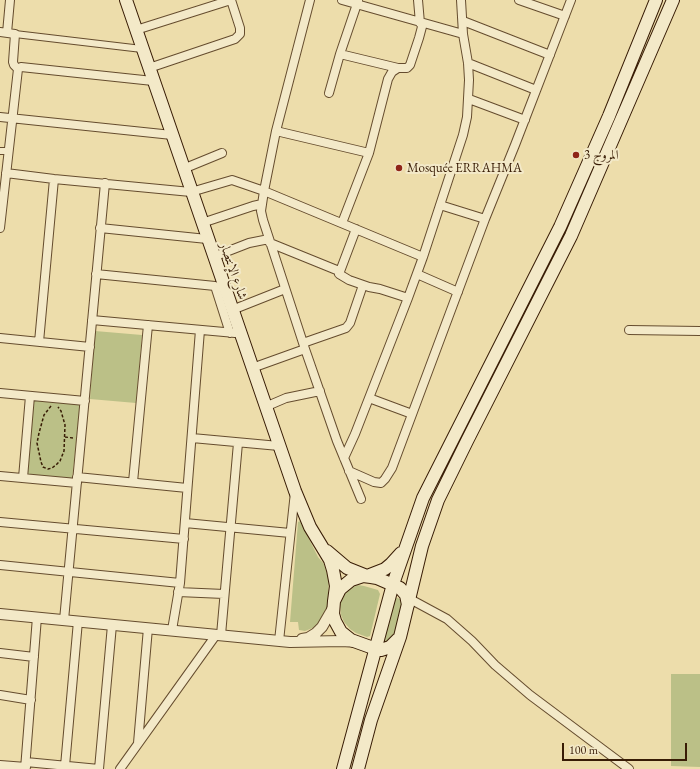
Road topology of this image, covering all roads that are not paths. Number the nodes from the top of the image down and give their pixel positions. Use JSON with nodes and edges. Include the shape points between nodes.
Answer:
{"nodes":[{"id":1,"x":10,"y":0,"type":"edge"},
{"id":2,"x":126,"y":0,"type":"edge"},
{"id":3,"x":231,"y":0,"type":"edge"},
{"id":4,"x":310,"y":0,"type":"edge"},
{"id":5,"x":342,"y":0,"type":"edge"},
{"id":6,"x":418,"y":0,"type":"edge"},
{"id":7,"x":461,"y":0,"type":"edge"},
{"id":8,"x":519,"y":0,"type":"edge"},
{"id":9,"x":571,"y":0,"type":"edge"},
{"id":10,"x":650,"y":0,"type":"edge"},
{"id":11,"x":656,"y":0,"type":"edge"},
{"id":12,"x":673,"y":0,"type":"edge"},
{"id":13,"x":357,"y":2,"type":"edge"},
{"id":14,"x":565,"y":16,"type":"junction"},
{"id":15,"x":649,"y":19,"type":"junction"},
{"id":16,"x":463,"y":21,"type":"junction"},
{"id":17,"x":422,"y":23,"type":"junction"},
{"id":18,"x":136,"y":30,"type":"junction"},
{"id":19,"x":7,"y":33,"type":"edge"},
{"id":20,"x":463,"y":34,"type":"junction"},
{"id":21,"x":142,"y":48,"type":"junction"},
{"id":22,"x":340,"y":54,"type":"junction"},
{"id":23,"x":550,"y":55,"type":"junction"},
{"id":24,"x":468,"y":63,"type":"junction"},
{"id":25,"x":149,"y":68,"type":"junction"},
{"id":26,"x":398,"y":68,"type":"junction"},
{"id":27,"x":18,"y":69,"type":"junction"},
{"id":28,"x":153,"y":81,"type":"junction"},
{"id":29,"x":536,"y":90,"type":"junction"},
{"id":30,"x":329,"y":93,"type":"dead end"},
{"id":31,"x":469,"y":99,"type":"junction"},
{"id":32,"x":0,"y":116,"type":"edge"},
{"id":33,"x":12,"y":117,"type":"junction"},
{"id":34,"x":525,"y":120,"type":"junction"},
{"id":35,"x":276,"y":132,"type":"junction"},
{"id":36,"x":172,"y":135,"type":"junction"},
{"id":37,"x":4,"y":151,"type":"edge"},
{"id":38,"x":222,"y":153,"type":"dead end"},
{"id":39,"x":369,"y":153,"type":"junction"},
{"id":40,"x":183,"y":169,"type":"junction"},
{"id":41,"x":6,"y":173,"type":"junction"},
{"id":42,"x":54,"y":179,"type":"junction"},
{"id":43,"x":3,"y":183,"type":"edge"},
{"id":44,"x":105,"y":184,"type":"junction"},
{"id":45,"x":264,"y":191,"type":"junction"},
{"id":46,"x":191,"y":192,"type":"junction"},
{"id":47,"x":262,"y":204,"type":"junction"},
{"id":48,"x":440,"y":205,"type":"junction"},
{"id":49,"x":485,"y":219,"type":"junction"},
{"id":50,"x":202,"y":223,"type":"junction"},
{"id":51,"x":342,"y":223,"type":"junction"},
{"id":52,"x":0,"y":228,"type":"edge"},
{"id":53,"x":100,"y":228,"type":"junction"},
{"id":54,"x":356,"y":229,"type":"junction"},
{"id":55,"x":207,"y":238,"type":"junction"},
{"id":56,"x":270,"y":241,"type":"junction"},
{"id":57,"x":213,"y":257,"type":"junction"},
{"id":58,"x":423,"y":257,"type":"junction"},
{"id":59,"x":339,"y":271,"type":"junction"},
{"id":60,"x":96,"y":274,"type":"junction"},
{"id":61,"x":417,"y":274,"type":"junction"},
{"id":62,"x":363,"y":285,"type":"junction"},
{"id":63,"x":285,"y":289,"type":"junction"},
{"id":64,"x":458,"y":292,"type":"junction"},
{"id":65,"x":408,"y":298,"type":"junction"},
{"id":66,"x":232,"y":310,"type":"junction"},
{"id":67,"x":92,"y":320,"type":"junction"},
{"id":68,"x":148,"y":325,"type":"junction"},
{"id":69,"x":200,"y":330,"type":"junction"},
{"id":70,"x":629,"y":330,"type":"dead end"},
{"id":71,"x":700,"y":331,"type":"edge"},
{"id":72,"x":235,"y":333,"type":"junction"},
{"id":73,"x":0,"y":338,"type":"edge"},
{"id":74,"x":39,"y":342,"type":"junction"},
{"id":75,"x":304,"y":346,"type":"junction"},
{"id":76,"x":90,"y":347,"type":"junction"},
{"id":77,"x":252,"y":368,"type":"junction"},
{"id":78,"x":320,"y":391,"type":"junction"},
{"id":79,"x":0,"y":393,"type":"edge"},
{"id":80,"x":30,"y":396,"type":"junction"},
{"id":81,"x":369,"y":398,"type":"junction"},
{"id":82,"x":84,"y":401,"type":"junction"},
{"id":83,"x":265,"y":407,"type":"junction"},
{"id":84,"x":412,"y":414,"type":"junction"},
{"id":85,"x":192,"y":438,"type":"junction"},
{"id":86,"x":238,"y":443,"type":"junction"},
{"id":87,"x":279,"y":446,"type":"junction"},
{"id":88,"x":344,"y":458,"type":"junction"},
{"id":89,"x":349,"y":471,"type":"junction"},
{"id":90,"x":0,"y":476,"type":"edge"},
{"id":91,"x":23,"y":478,"type":"junction"},
{"id":92,"x":77,"y":480,"type":"junction"},
{"id":93,"x":133,"y":482,"type":"junction"},
{"id":94,"x":187,"y":488,"type":"junction"},
{"id":95,"x":295,"y":491,"type":"junction"},
{"id":96,"x":361,"y":499,"type":"dead end"},
{"id":97,"x":0,"y":522,"type":"edge"},
{"id":98,"x":185,"y":523,"type":"junction"},
{"id":99,"x":231,"y":527,"type":"junction"},
{"id":100,"x":73,"y":528,"type":"junction"},
{"id":101,"x":290,"y":533,"type":"junction"},
{"id":102,"x":184,"y":539,"type":"junction"},
{"id":103,"x":406,"y":545,"type":"junction"},
{"id":104,"x":323,"y":548,"type":"junction"},
{"id":105,"x":0,"y":566,"type":"edge"},
{"id":106,"x":69,"y":572,"type":"junction"},
{"id":107,"x":367,"y":576,"type":"junction"},
{"id":108,"x":180,"y":583,"type":"junction"},
{"id":109,"x":393,"y":584,"type":"junction"},
{"id":110,"x":178,"y":592,"type":"junction"},
{"id":111,"x":224,"y":594,"type":"junction"},
{"id":112,"x":334,"y":604,"type":"junction"},
{"id":113,"x":409,"y":604,"type":"junction"},
{"id":114,"x":0,"y":614,"type":"edge"},
{"id":115,"x":37,"y":617,"type":"junction"},
{"id":116,"x":64,"y":620,"type":"junction"},
{"id":117,"x":78,"y":621,"type":"junction"},
{"id":118,"x":112,"y":625,"type":"junction"},
{"id":119,"x":148,"y":628,"type":"junction"},
{"id":120,"x":172,"y":630,"type":"junction"},
{"id":121,"x":218,"y":635,"type":"junction"},
{"id":122,"x":400,"y":637,"type":"junction"},
{"id":123,"x":279,"y":640,"type":"junction"},
{"id":124,"x":290,"y":642,"type":"junction"},
{"id":125,"x":357,"y":642,"type":"junction"},
{"id":126,"x":376,"y":649,"type":"junction"},
{"id":127,"x":0,"y":653,"type":"edge"},
{"id":128,"x":34,"y":657,"type":"junction"},
{"id":129,"x":0,"y":695,"type":"edge"},
{"id":130,"x":31,"y":700,"type":"junction"},
{"id":131,"x":138,"y":744,"type":"junction"},
{"id":132,"x":0,"y":765,"type":"edge"},
{"id":133,"x":26,"y":766,"type":"edge"},
{"id":134,"x":65,"y":766,"type":"junction"},
{"id":135,"x":120,"y":769,"type":"edge"},
{"id":136,"x":343,"y":769,"type":"edge"},
{"id":137,"x":358,"y":769,"type":"edge"},
{"id":138,"x":629,"y":769,"type":"edge"}],
"edges":[{"from":1,"to":19,"type":"street"},
{"from":2,"to":18,"type":"main road","name":"شارع الإنتصار"},
{"from":3,"to":18,"type":"street"},
{"from":3,"to":25,"type":"street","via":[[240,28],[240,34],[235,39]]},
{"from":4,"to":35,"type":"street"},
{"from":5,"to":13,"type":"street"},
{"from":6,"to":17,"type":"street"},
{"from":7,"to":16,"type":"street"},
{"from":8,"to":14,"type":"street"},
{"from":9,"to":14,"type":"street"},
{"from":10,"to":15,"type":"main road"},
{"from":11,"to":15,"type":"main road"},
{"from":12,"to":113,"type":"main road","via":[[571,236],[438,500],[422,546]]},
{"from":13,"to":17,"type":"street"},
{"from":13,"to":22,"type":"street"},
{"from":14,"to":23,"type":"street"},
{"from":15,"to":103,"type":"main road","via":[[560,227],[423,498]]},
{"from":16,"to":20,"type":"street"},
{"from":16,"to":23,"type":"street"},
{"from":17,"to":20,"type":"street"},
{"from":17,"to":26,"type":"street","via":[[420,38],[410,65],[407,68]]},
{"from":18,"to":21,"type":"main road","name":"شارع الإنتصار"},
{"from":19,"to":21,"type":"street"},
{"from":19,"to":27,"type":"street","via":[[13,62]]},
{"from":20,"to":24,"type":"street"},
{"from":21,"to":25,"type":"main road","name":"شارع الإنتصار"},
{"from":22,"to":26,"type":"street"},
{"from":22,"to":30,"type":"street"},
{"from":23,"to":29,"type":"street"},
{"from":24,"to":29,"type":"street"},
{"from":24,"to":31,"type":"street"},
{"from":25,"to":28,"type":"main road","name":"شارع الإنتصار"},
{"from":26,"to":39,"type":"street","via":[[388,79]]},
{"from":27,"to":28,"type":"street","via":[[21,67]]},
{"from":27,"to":33,"type":"street"},
{"from":28,"to":36,"type":"main road","name":"شارع الإنتصار"},
{"from":29,"to":34,"type":"street"},
{"from":31,"to":34,"type":"street"},
{"from":31,"to":48,"type":"street","via":[[463,135]]},
{"from":32,"to":33,"type":"street"},
{"from":33,"to":36,"type":"street"},
{"from":33,"to":37,"type":"street"},
{"from":34,"to":49,"type":"street"},
{"from":35,"to":39,"type":"street"},
{"from":35,"to":45,"type":"street"},
{"from":36,"to":40,"type":"main road","name":"شارع الإنتصار"},
{"from":37,"to":41,"type":"street"},
{"from":38,"to":40,"type":"street"},
{"from":39,"to":51,"type":"street"},
{"from":40,"to":46,"type":"main road","name":"شارع الإنتصار"},
{"from":41,"to":42,"type":"street"},
{"from":41,"to":43,"type":"street"},
{"from":42,"to":44,"type":"street"},
{"from":42,"to":74,"type":"street"},
{"from":43,"to":52,"type":"street"},
{"from":44,"to":46,"type":"street"},
{"from":44,"to":53,"type":"street"},
{"from":45,"to":46,"type":"street","via":[[232,180]]},
{"from":45,"to":47,"type":"street"},
{"from":45,"to":51,"type":"street"},
{"from":46,"to":50,"type":"main road","name":"شارع الإنتصار"},
{"from":47,"to":50,"type":"street"},
{"from":47,"to":56,"type":"street","via":[[263,220]]},
{"from":48,"to":49,"type":"street"},
{"from":48,"to":58,"type":"street"},
{"from":49,"to":64,"type":"street"},
{"from":50,"to":55,"type":"main road","name":"شارع الإنتصار"},
{"from":51,"to":54,"type":"street"},
{"from":53,"to":55,"type":"street"},
{"from":53,"to":60,"type":"street"},
{"from":54,"to":58,"type":"street"},
{"from":54,"to":59,"type":"street"},
{"from":55,"to":57,"type":"main road","name":"شارع الإنتصار"},
{"from":56,"to":57,"type":"street","via":[[249,242]]},
{"from":56,"to":59,"type":"street"},
{"from":56,"to":63,"type":"street"},
{"from":57,"to":66,"type":"main road","name":"شارع الإنتصار"},
{"from":58,"to":61,"type":"street"},
{"from":59,"to":62,"type":"street","via":[[344,278]]},
{"from":60,"to":67,"type":"street"},
{"from":60,"to":72,"type":"street","via":[[215,286]]},
{"from":61,"to":64,"type":"street"},
{"from":61,"to":65,"type":"street"},
{"from":62,"to":65,"type":"street"},
{"from":62,"to":75,"type":"street","via":[[346,328]]},
{"from":63,"to":66,"type":"street"},
{"from":63,"to":75,"type":"street"},
{"from":64,"to":84,"type":"street"},
{"from":65,"to":81,"type":"street"},
{"from":66,"to":72,"type":"main road","name":"شارع الإنتصار"},
{"from":67,"to":68,"type":"street"},
{"from":67,"to":76,"type":"street"},
{"from":68,"to":69,"type":"street"},
{"from":68,"to":93,"type":"street"},
{"from":69,"to":72,"type":"street"},
{"from":69,"to":85,"type":"street"},
{"from":70,"to":71,"type":"street"},
{"from":72,"to":77,"type":"main road","name":"شارع الإنتصار"},
{"from":73,"to":74,"type":"street"},
{"from":74,"to":76,"type":"street"},
{"from":75,"to":77,"type":"street"},
{"from":75,"to":78,"type":"street"},
{"from":76,"to":82,"type":"street"},
{"from":77,"to":83,"type":"main road","name":"شارع الإنتصار"},
{"from":78,"to":83,"type":"street","via":[[286,398]]},
{"from":78,"to":88,"type":"street"},
{"from":79,"to":80,"type":"street"},
{"from":80,"to":82,"type":"street"},
{"from":80,"to":91,"type":"street"},
{"from":81,"to":84,"type":"street"},
{"from":81,"to":88,"type":"street"},
{"from":82,"to":92,"type":"street"},
{"from":83,"to":87,"type":"main road","name":"شارع الإنتصار"},
{"from":84,"to":89,"type":"street","via":[[392,468],[381,483]]},
{"from":85,"to":86,"type":"street"},
{"from":85,"to":94,"type":"street"},
{"from":86,"to":87,"type":"street"},
{"from":86,"to":99,"type":"street"},
{"from":87,"to":95,"type":"main road","name":"شارع الإنتصار"},
{"from":88,"to":89,"type":"street"},
{"from":89,"to":96,"type":"street"},
{"from":90,"to":91,"type":"street"},
{"from":91,"to":92,"type":"street"},
{"from":92,"to":93,"type":"street"},
{"from":92,"to":100,"type":"street"},
{"from":93,"to":94,"type":"street"},
{"from":94,"to":98,"type":"street"},
{"from":95,"to":101,"type":"street"},
{"from":95,"to":104,"type":"main road","name":"شارع الإنتصار","via":[[310,527]]},
{"from":97,"to":100,"type":"street"},
{"from":98,"to":99,"type":"street"},
{"from":98,"to":102,"type":"street"},
{"from":99,"to":101,"type":"street"},
{"from":99,"to":111,"type":"street"},
{"from":100,"to":102,"type":"street"},
{"from":100,"to":106,"type":"street"},
{"from":101,"to":123,"type":"street"},
{"from":102,"to":108,"type":"street"},
{"from":103,"to":107,"type":"main road","via":[[385,569]]},
{"from":103,"to":109,"type":"main road"},
{"from":104,"to":107,"type":"main road","via":[[347,568]]},
{"from":104,"to":112,"type":"main road","via":[[336,579]]},
{"from":105,"to":106,"type":"street"},
{"from":106,"to":108,"type":"street"},
{"from":106,"to":116,"type":"street"},
{"from":107,"to":109,"type":"main road"},
{"from":107,"to":112,"type":"main road","via":[[345,584]]},
{"from":108,"to":110,"type":"street"},
{"from":109,"to":113,"type":"main road","via":[[406,595]]},
{"from":109,"to":126,"type":"main road"},
{"from":110,"to":111,"type":"street"},
{"from":110,"to":120,"type":"street"},
{"from":111,"to":121,"type":"street"},
{"from":112,"to":124,"type":"street","via":[[326,622],[316,632],[308,638]]},
{"from":112,"to":125,"type":"main road","via":[[335,620],[341,632]]},
{"from":113,"to":122,"type":"main road"},
{"from":113,"to":138,"type":"street","via":[[447,619],[530,695]]},
{"from":114,"to":115,"type":"street"},
{"from":115,"to":116,"type":"street"},
{"from":115,"to":128,"type":"street"},
{"from":116,"to":117,"type":"street"},
{"from":117,"to":118,"type":"street"},
{"from":117,"to":134,"type":"street"},
{"from":118,"to":119,"type":"street"},
{"from":118,"to":134,"type":"street","via":[[99,769]]},
{"from":119,"to":120,"type":"street"},
{"from":119,"to":131,"type":"street"},
{"from":120,"to":121,"type":"street"},
{"from":121,"to":123,"type":"street"},
{"from":121,"to":131,"type":"street"},
{"from":122,"to":126,"type":"main road","via":[[390,647]]},
{"from":122,"to":137,"type":"main road","via":[[371,720]]},
{"from":123,"to":124,"type":"street"},
{"from":124,"to":125,"type":"street"},
{"from":125,"to":126,"type":"main road"},
{"from":126,"to":136,"type":"main road"},
{"from":127,"to":128,"type":"street"},
{"from":128,"to":130,"type":"street"},
{"from":129,"to":130,"type":"street"},
{"from":130,"to":133,"type":"street"},
{"from":131,"to":135,"type":"street"},
{"from":132,"to":133,"type":"street"},
{"from":133,"to":134,"type":"street"}]}
